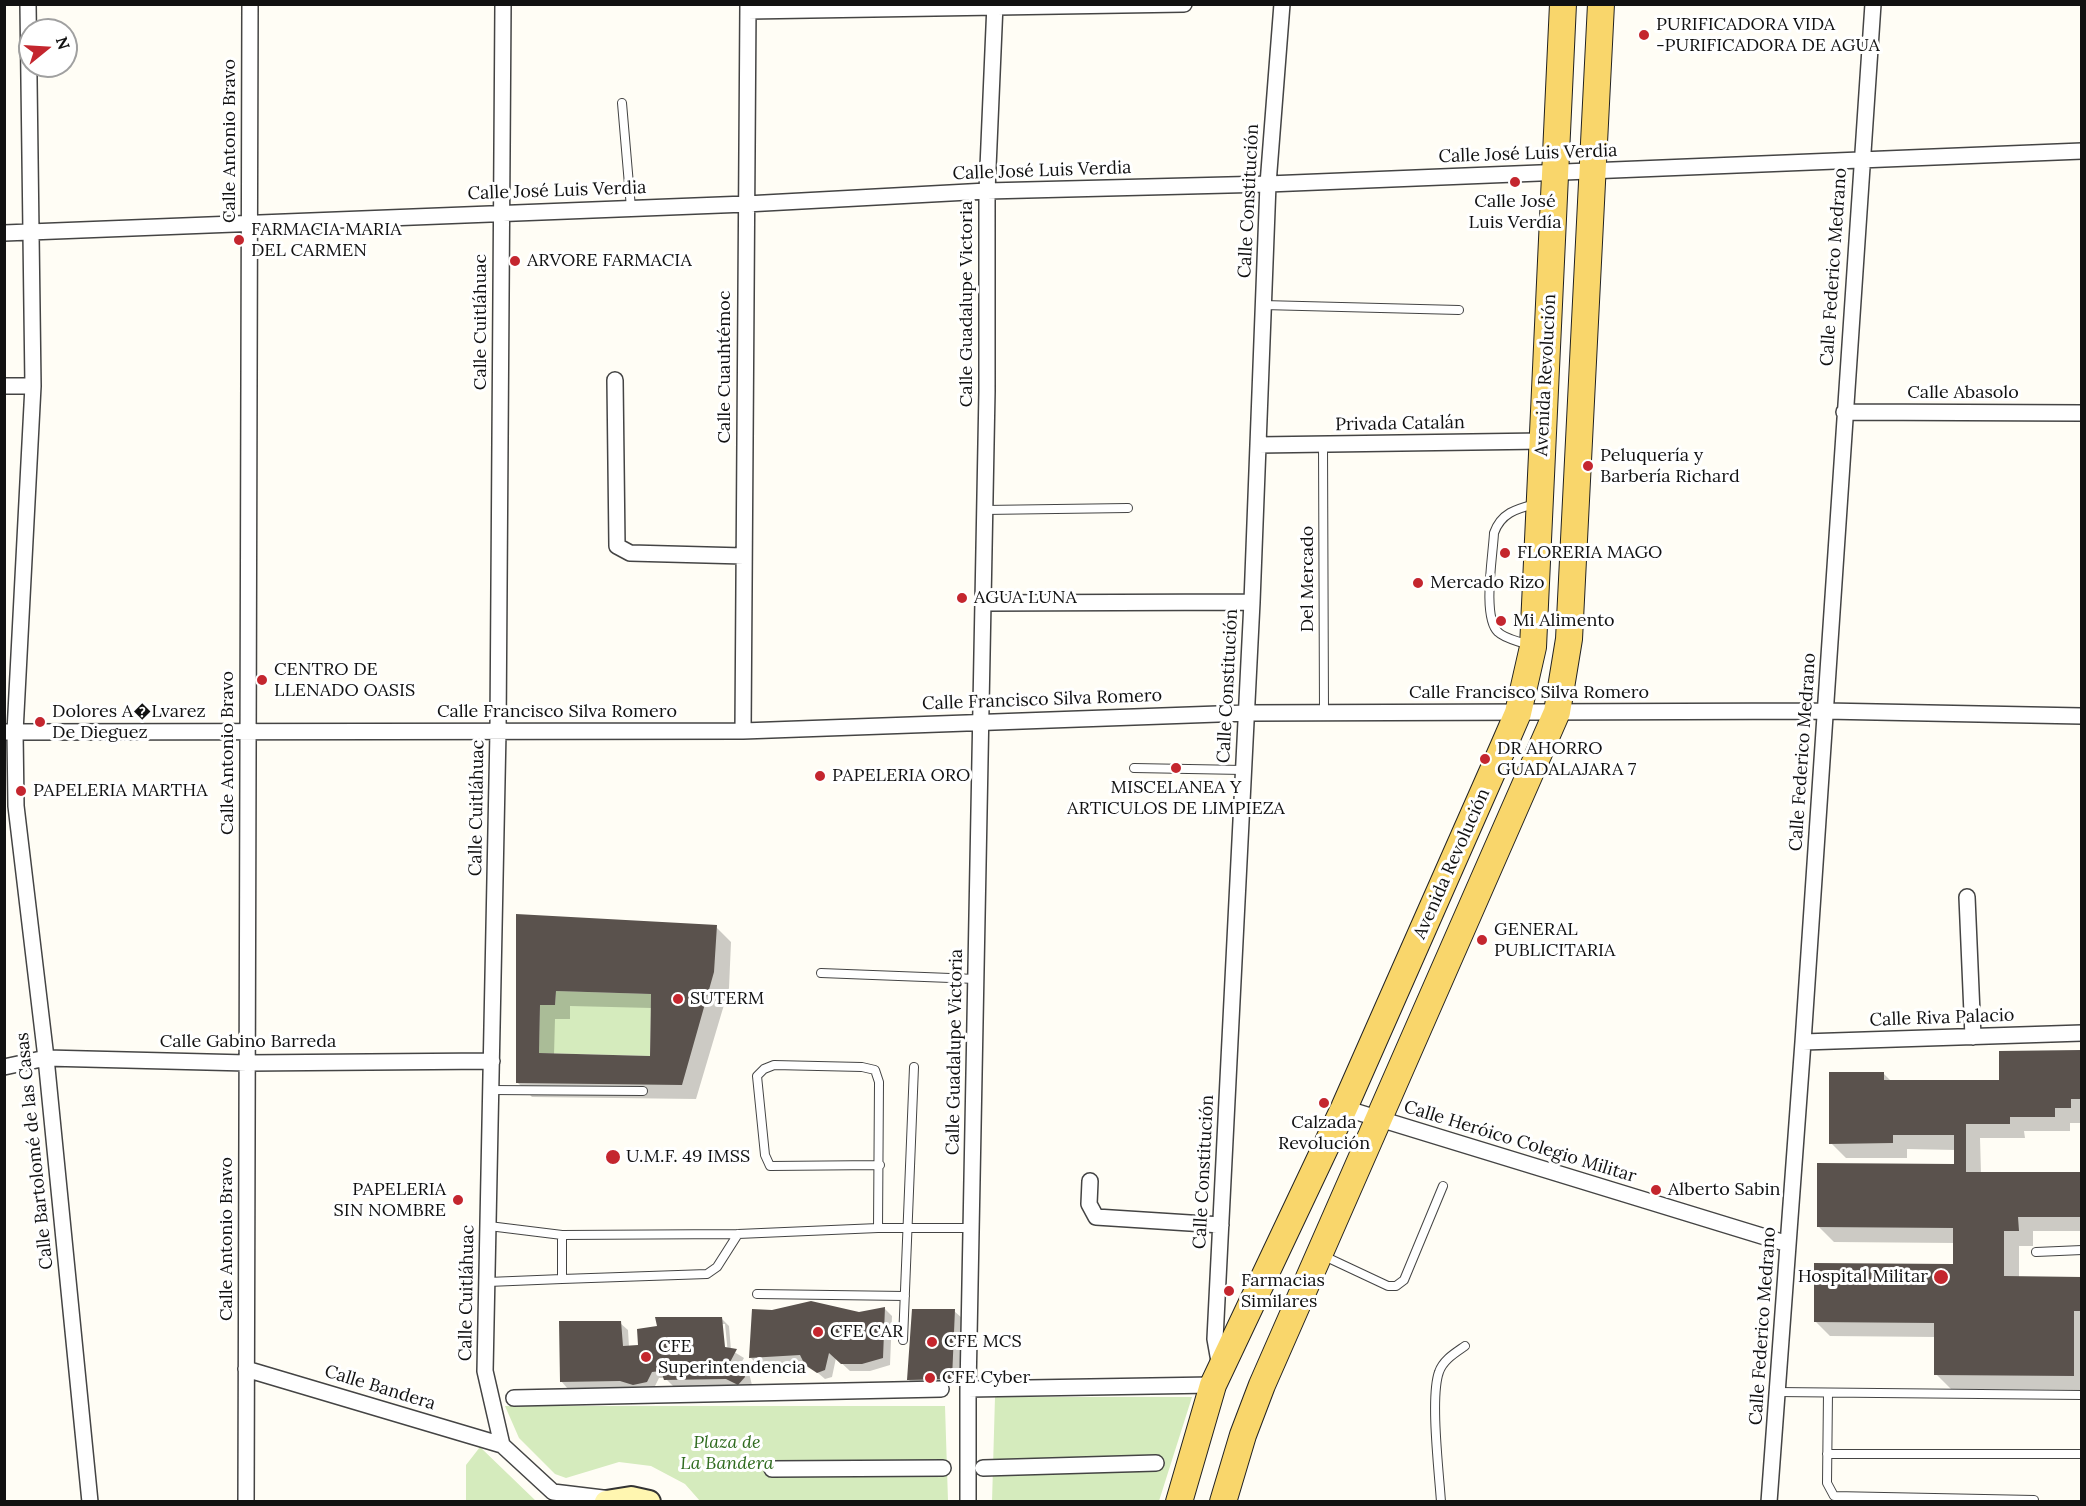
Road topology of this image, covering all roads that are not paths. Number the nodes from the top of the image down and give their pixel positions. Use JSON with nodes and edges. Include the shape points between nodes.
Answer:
{"nodes":[{"id":1,"x":28,"y":4,"type":"edge"},
{"id":2,"x":250,"y":4,"type":"edge"},
{"id":3,"x":503,"y":4,"type":"edge"},
{"id":4,"x":1184,"y":4,"type":"edge"},
{"id":5,"x":1282,"y":4,"type":"edge"},
{"id":6,"x":1563,"y":4,"type":"edge"},
{"id":7,"x":1601,"y":4,"type":"edge"},
{"id":8,"x":1873,"y":4,"type":"edge"},
{"id":9,"x":995,"y":6,"type":"edge"},
{"id":10,"x":748,"y":8,"type":"edge"},
{"id":11,"x":622,"y":102,"type":"dead end"},
{"id":12,"x":2082,"y":151,"type":"edge"},
{"id":13,"x":1861,"y":159,"type":"junction"},
{"id":14,"x":1593,"y":171,"type":"junction"},
{"id":15,"x":1555,"y":173,"type":"junction"},
{"id":16,"x":1268,"y":184,"type":"junction"},
{"id":17,"x":987,"y":191,"type":"junction"},
{"id":18,"x":746,"y":204,"type":"junction"},
{"id":19,"x":631,"y":208,"type":"junction"},
{"id":20,"x":501,"y":213,"type":"junction"},
{"id":21,"x":250,"y":222,"type":"junction"},
{"id":22,"x":31,"y":232,"type":"junction"},
{"id":23,"x":4,"y":233,"type":"edge"},
{"id":24,"x":1263,"y":305,"type":"junction"},
{"id":25,"x":1459,"y":310,"type":"dead end"},
{"id":26,"x":615,"y":380,"type":"dead end"},
{"id":27,"x":4,"y":386,"type":"edge"},
{"id":28,"x":33,"y":386,"type":"junction"},
{"id":29,"x":1844,"y":412,"type":"junction"},
{"id":30,"x":2082,"y":413,"type":"edge"},
{"id":31,"x":1543,"y":441,"type":"junction"},
{"id":32,"x":1323,"y":445,"type":"junction"},
{"id":33,"x":1258,"y":446,"type":"junction"},
{"id":34,"x":1540,"y":502,"type":"junction"},
{"id":35,"x":1128,"y":508,"type":"dead end"},
{"id":36,"x":984,"y":510,"type":"junction"},
{"id":37,"x":744,"y":556,"type":"junction"},
{"id":38,"x":1252,"y":602,"type":"junction"},
{"id":39,"x":983,"y":603,"type":"junction"},
{"id":40,"x":1533,"y":647,"type":"junction"},
{"id":41,"x":1825,"y":711,"type":"junction"},
{"id":42,"x":1518,"y":712,"type":"junction"},
{"id":43,"x":1557,"y":712,"type":"junction"},
{"id":44,"x":1246,"y":713,"type":"junction"},
{"id":45,"x":1323,"y":713,"type":"junction"},
{"id":46,"x":2082,"y":716,"type":"edge"},
{"id":47,"x":980,"y":722,"type":"junction"},
{"id":48,"x":248,"y":731,"type":"junction"},
{"id":49,"x":498,"y":731,"type":"junction"},
{"id":50,"x":743,"y":731,"type":"junction"},
{"id":51,"x":10,"y":732,"type":"edge"},
{"id":52,"x":1134,"y":768,"type":"dead end"},
{"id":53,"x":1243,"y":770,"type":"junction"},
{"id":54,"x":1967,"y":897,"type":"dead end"},
{"id":55,"x":820,"y":974,"type":"dead end"},
{"id":56,"x":976,"y":979,"type":"junction"},
{"id":57,"x":2082,"y":1033,"type":"edge"},
{"id":58,"x":1973,"y":1037,"type":"junction"},
{"id":59,"x":1803,"y":1042,"type":"junction"},
{"id":60,"x":46,"y":1058,"type":"junction"},
{"id":61,"x":492,"y":1061,"type":"junction"},
{"id":62,"x":247,"y":1063,"type":"junction"},
{"id":63,"x":4,"y":1066,"type":"edge"},
{"id":64,"x":915,"y":1067,"type":"dead end"},
{"id":65,"x":490,"y":1090,"type":"junction"},
{"id":66,"x":643,"y":1091,"type":"dead end"},
{"id":67,"x":1344,"y":1108,"type":"junction"},
{"id":68,"x":1379,"y":1120,"type":"junction"},
{"id":69,"x":880,"y":1165,"type":"junction"},
{"id":70,"x":1090,"y":1181,"type":"dead end"},
{"id":71,"x":1443,"y":1186,"type":"dead end"},
{"id":72,"x":1221,"y":1225,"type":"junction"},
{"id":73,"x":489,"y":1226,"type":"junction"},
{"id":74,"x":878,"y":1228,"type":"junction"},
{"id":75,"x":908,"y":1228,"type":"junction"},
{"id":76,"x":972,"y":1228,"type":"junction"},
{"id":77,"x":738,"y":1234,"type":"junction"},
{"id":78,"x":562,"y":1235,"type":"junction"},
{"id":79,"x":1788,"y":1244,"type":"junction"},
{"id":80,"x":2082,"y":1250,"type":"edge"},
{"id":81,"x":2036,"y":1252,"type":"dead end"},
{"id":82,"x":1320,"y":1255,"type":"junction"},
{"id":83,"x":562,"y":1279,"type":"junction"},
{"id":84,"x":488,"y":1282,"type":"junction"},
{"id":85,"x":757,"y":1294,"type":"dead end"},
{"id":86,"x":905,"y":1296,"type":"junction"},
{"id":87,"x":903,"y":1340,"type":"dead end"},
{"id":88,"x":1465,"y":1346,"type":"dead end"},
{"id":89,"x":246,"y":1369,"type":"junction"},
{"id":90,"x":1217,"y":1378,"type":"junction"},
{"id":91,"x":941,"y":1389,"type":"dead end"},
{"id":92,"x":968,"y":1389,"type":"junction"},
{"id":93,"x":1777,"y":1392,"type":"junction"},
{"id":94,"x":1828,"y":1392,"type":"junction"},
{"id":95,"x":2082,"y":1395,"type":"edge"},
{"id":96,"x":514,"y":1398,"type":"dead end"},
{"id":97,"x":502,"y":1445,"type":"junction"},
{"id":98,"x":1827,"y":1454,"type":"junction"},
{"id":99,"x":2082,"y":1454,"type":"edge"},
{"id":100,"x":1156,"y":1463,"type":"dead end"},
{"id":101,"x":943,"y":1468,"type":"dead end"},
{"id":102,"x":983,"y":1468,"type":"dead end"},
{"id":103,"x":772,"y":1469,"type":"dead end"},
{"id":104,"x":609,"y":1500,"type":"edge"},
{"id":105,"x":2034,"y":1500,"type":"edge"},
{"id":106,"x":90,"y":1502,"type":"edge"},
{"id":107,"x":246,"y":1502,"type":"edge"},
{"id":108,"x":650,"y":1502,"type":"edge"},
{"id":109,"x":968,"y":1502,"type":"edge"},
{"id":110,"x":1179,"y":1502,"type":"edge"},
{"id":111,"x":1223,"y":1502,"type":"edge"},
{"id":112,"x":1441,"y":1502,"type":"edge"},
{"id":113,"x":1769,"y":1502,"type":"edge"}],
"edges":[{"from":1,"to":22,"type":"street","name":"Calle Bartolomé de las Casas"},
{"from":2,"to":21,"type":"street","name":"Calle Antonio Bravo"},
{"from":3,"to":20,"type":"street","name":"Calle Cuitláhuac"},
{"from":4,"to":9,"type":"street"},
{"from":5,"to":16,"type":"street","name":"Calle Constitución"},
{"from":6,"to":15,"type":"main road","name":"Avenida Revolución"},
{"from":7,"to":14,"type":"main road","name":"Avenida Revolución"},
{"from":8,"to":13,"type":"street","name":"Calle Federico Medrano"},
{"from":9,"to":10,"type":"street"},
{"from":9,"to":17,"type":"street","name":"Calle Guadalupe Victoria"},
{"from":10,"to":18,"type":"street","name":"Calle Cuauhtémoc"},
{"from":11,"to":19,"type":"lane"},
{"from":12,"to":13,"type":"street","name":"Calle José Luis Verdia"},
{"from":13,"to":14,"type":"street","name":"Calle José Luis Verdia"},
{"from":13,"to":29,"type":"street","name":"Calle Federico Medrano"},
{"from":14,"to":15,"type":"street","name":"Calle José Luis Verdia"},
{"from":14,"to":43,"type":"main road","name":"Avenida Revolución","via":[[1569,639]]},
{"from":15,"to":16,"type":"street","name":"Calle José Luis Verdia"},
{"from":15,"to":31,"type":"main road","name":"Avenida Revolución"},
{"from":16,"to":17,"type":"street","name":"Calle José Luis Verdia"},
{"from":16,"to":24,"type":"street","name":"Calle Constitución"},
{"from":17,"to":18,"type":"street","name":"Calle José Luis Verdia"},
{"from":17,"to":36,"type":"street","name":"Calle Guadalupe Victoria"},
{"from":18,"to":19,"type":"street","name":"Calle José Luis Verdia"},
{"from":18,"to":37,"type":"street","name":"Calle Cuauhtémoc"},
{"from":19,"to":20,"type":"street","name":"Calle José Luis Verdia"},
{"from":20,"to":21,"type":"street","name":"Calle José Luis Verdia"},
{"from":20,"to":49,"type":"street","name":"Calle Cuitláhuac"},
{"from":21,"to":22,"type":"street","name":"Calle José Luis Verdia"},
{"from":21,"to":48,"type":"street","name":"Calle Antonio Bravo"},
{"from":22,"to":23,"type":"street","name":"Calle José Luis Verdia"},
{"from":22,"to":28,"type":"street","name":"Calle Bartolomé de las Casas"},
{"from":24,"to":25,"type":"lane"},
{"from":24,"to":33,"type":"street","name":"Calle Constitución"},
{"from":26,"to":37,"type":"street","via":[[617,546],[630,554]]},
{"from":27,"to":28,"type":"street"},
{"from":28,"to":51,"type":"street","name":"Calle Bartolomé de las Casas"},
{"from":29,"to":30,"type":"street","name":"Calle Abasolo"},
{"from":29,"to":41,"type":"street","name":"Calle Federico Medrano"},
{"from":31,"to":32,"type":"street","name":"Privada Catalán"},
{"from":31,"to":34,"type":"main road","name":"Avenida Revolución"},
{"from":32,"to":33,"type":"street","name":"Privada Catalán"},
{"from":32,"to":45,"type":"lane","name":"Del Mercado"},
{"from":33,"to":38,"type":"street","name":"Calle Constitución"},
{"from":34,"to":40,"type":"main road","name":"Avenida Revolución"},
{"from":34,"to":40,"type":"lane","via":[[1506,514],[1498,521],[1489,608],[1491,623],[1498,633]]},
{"from":35,"to":36,"type":"lane"},
{"from":36,"to":39,"type":"street","name":"Calle Guadalupe Victoria"},
{"from":37,"to":50,"type":"street","name":"Calle Cuauhtémoc"},
{"from":38,"to":39,"type":"street"},
{"from":38,"to":44,"type":"street","name":"Calle Constitución"},
{"from":39,"to":47,"type":"street","name":"Calle Guadalupe Victoria"},
{"from":40,"to":42,"type":"main road","name":"Avenida Revolución"},
{"from":41,"to":43,"type":"street","name":"Calle Francisco Silva Romero"},
{"from":41,"to":46,"type":"street","name":"Calle Francisco Silva Romero"},
{"from":41,"to":59,"type":"street","name":"Calle Federico Medrano"},
{"from":42,"to":43,"type":"street","name":"Calle Francisco Silva Romero"},
{"from":42,"to":45,"type":"street","name":"Calle Francisco Silva Romero"},
{"from":42,"to":67,"type":"main road","name":"Avenida Revolución"},
{"from":43,"to":68,"type":"main road","name":"Avenida Revolución"},
{"from":44,"to":45,"type":"street","name":"Calle Francisco Silva Romero"},
{"from":44,"to":47,"type":"street","name":"Calle Francisco Silva Romero"},
{"from":44,"to":53,"type":"street","name":"Calle Constitución"},
{"from":47,"to":50,"type":"street","name":"Calle Francisco Silva Romero"},
{"from":47,"to":56,"type":"street","name":"Calle Guadalupe Victoria"},
{"from":48,"to":49,"type":"street","name":"Calle Francisco Silva Romero"},
{"from":48,"to":51,"type":"street","name":"Calle Francisco Silva Romero"},
{"from":48,"to":62,"type":"street","name":"Calle Antonio Bravo"},
{"from":49,"to":50,"type":"street","name":"Calle Francisco Silva Romero"},
{"from":49,"to":61,"type":"street","name":"Calle Cuitláhuac"},
{"from":51,"to":60,"type":"street","name":"Calle Bartolomé de las Casas"},
{"from":52,"to":53,"type":"lane"},
{"from":53,"to":72,"type":"street","name":"Calle Constitución"},
{"from":54,"to":58,"type":"street"},
{"from":55,"to":56,"type":"lane"},
{"from":56,"to":76,"type":"street","name":"Calle Guadalupe Victoria"},
{"from":57,"to":58,"type":"street","name":"Calle Riva Palacio"},
{"from":58,"to":59,"type":"street","name":"Calle Riva Palacio"},
{"from":59,"to":79,"type":"street","name":"Calle Federico Medrano"},
{"from":60,"to":62,"type":"street","name":"Calle Gabino Barreda"},
{"from":60,"to":63,"type":"street","name":"Calle Gabino Barreda"},
{"from":60,"to":106,"type":"street","name":"Calle Bartolomé de las Casas"},
{"from":61,"to":62,"type":"street","name":"Calle Gabino Barreda"},
{"from":61,"to":65,"type":"street","name":"Calle Cuitláhuac"},
{"from":62,"to":89,"type":"street","name":"Calle Antonio Bravo"},
{"from":64,"to":75,"type":"lane"},
{"from":65,"to":66,"type":"lane"},
{"from":65,"to":73,"type":"street","name":"Calle Cuitláhuac"},
{"from":67,"to":68,"type":"street","name":"Calle Heróico Colegio Militar"},
{"from":67,"to":90,"type":"main road","name":"Avenida Revolución"},
{"from":68,"to":79,"type":"street","name":"Calle Heróico Colegio Militar"},
{"from":68,"to":82,"type":"main road","name":"Avenida Revolución"},
{"from":69,"to":69,"type":"lane","via":[[879,1082],[875,1071],[862,1066],[774,1065],[758,1076],[765,1155],[770,1166]]},
{"from":69,"to":74,"type":"lane"},
{"from":70,"to":72,"type":"street","via":[[1089,1204],[1096,1217]]},
{"from":71,"to":82,"type":"lane","via":[[1404,1280],[1396,1286]]},
{"from":72,"to":90,"type":"street","name":"Calle Constitución","via":[[1215,1339]]},
{"from":73,"to":78,"type":"lane"},
{"from":73,"to":84,"type":"street","name":"Calle Cuitláhuac"},
{"from":74,"to":75,"type":"lane"},
{"from":74,"to":77,"type":"lane"},
{"from":75,"to":76,"type":"lane"},
{"from":75,"to":86,"type":"lane"},
{"from":76,"to":92,"type":"street","name":"Calle Guadalupe Victoria"},
{"from":77,"to":78,"type":"lane"},
{"from":77,"to":83,"type":"lane","via":[[717,1267],[707,1274]]},
{"from":78,"to":83,"type":"lane"},
{"from":79,"to":93,"type":"street","name":"Calle Federico Medrano"},
{"from":80,"to":81,"type":"lane"},
{"from":82,"to":111,"type":"main road","name":"Avenida Revolución","via":[[1247,1425]]},
{"from":83,"to":84,"type":"lane"},
{"from":84,"to":97,"type":"street","name":"Calle Cuitláhuac","via":[[485,1371]]},
{"from":85,"to":86,"type":"lane"},
{"from":86,"to":87,"type":"lane"},
{"from":88,"to":112,"type":"lane","via":[[1448,1358],[1439,1371],[1436,1402]]},
{"from":89,"to":97,"type":"street","name":"Calle Bandera"},
{"from":89,"to":107,"type":"street","name":"Calle Antonio Bravo"},
{"from":90,"to":92,"type":"street"},
{"from":90,"to":110,"type":"main road","name":"Avenida Revolución"},
{"from":91,"to":96,"type":"street"},
{"from":92,"to":109,"type":"street","name":"Calle Guadalupe Victoria"},
{"from":93,"to":94,"type":"lane"},
{"from":93,"to":113,"type":"street","name":"Calle Federico Medrano"},
{"from":94,"to":95,"type":"lane"},
{"from":94,"to":98,"type":"lane"},
{"from":97,"to":104,"type":"street","via":[[553,1492]]},
{"from":98,"to":99,"type":"lane"},
{"from":98,"to":105,"type":"lane","via":[[1829,1490],[1841,1498]]},
{"from":100,"to":102,"type":"street"},
{"from":101,"to":103,"type":"street"},
{"from":104,"to":108,"type":"main road","via":[[631,1498]]}]}
